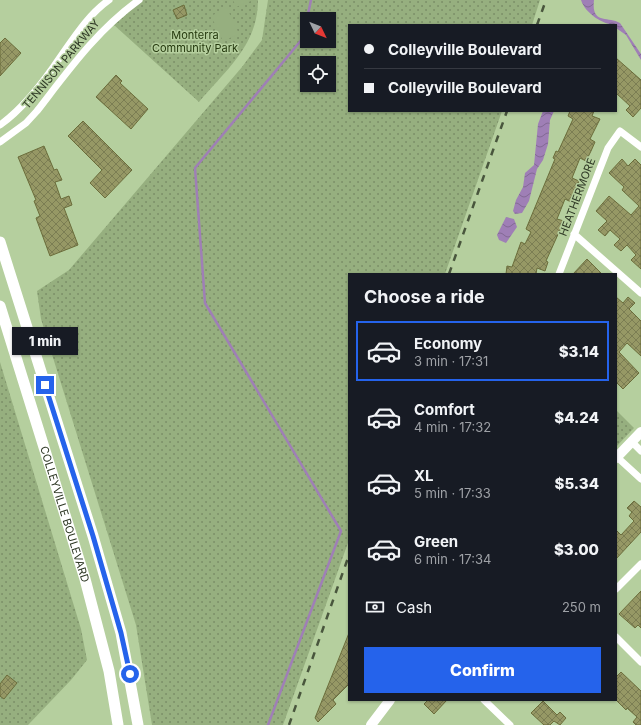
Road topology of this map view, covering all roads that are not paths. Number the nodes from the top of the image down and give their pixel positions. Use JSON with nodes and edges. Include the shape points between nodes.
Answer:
{"nodes":[{"id":1,"x":109,"y":0,"type":"edge"},
{"id":2,"x":139,"y":0,"type":"edge"},
{"id":3,"x":50,"y":71,"type":"junction"},
{"id":4,"x":61,"y":79,"type":"junction"},
{"id":5,"x":0,"y":125,"type":"edge"},
{"id":6,"x":0,"y":142,"type":"edge"},
{"id":7,"x":641,"y":148,"type":"edge"},
{"id":8,"x":574,"y":234,"type":"junction"},
{"id":9,"x":0,"y":242,"type":"edge"},
{"id":10,"x":559,"y":273,"type":"edge"},
{"id":11,"x":641,"y":293,"type":"edge"},
{"id":12,"x":0,"y":306,"type":"edge"},
{"id":13,"x":59,"y":430,"type":"junction"},
{"id":14,"x":641,"y":432,"type":"edge"},
{"id":15,"x":41,"y":436,"type":"junction"},
{"id":16,"x":632,"y":442,"type":"junction"},
{"id":17,"x":641,"y":451,"type":"edge"},
{"id":18,"x":617,"y":456,"type":"edge"},
{"id":19,"x":617,"y":458,"type":"edge"},
{"id":20,"x":641,"y":479,"type":"edge"},
{"id":21,"x":641,"y":564,"type":"edge"},
{"id":22,"x":617,"y":588,"type":"edge"},
{"id":23,"x":617,"y":639,"type":"edge"},
{"id":24,"x":641,"y":662,"type":"edge"},
{"id":25,"x":389,"y":701,"type":"edge"},
{"id":26,"x":485,"y":701,"type":"edge"},
{"id":27,"x":118,"y":725,"type":"edge"},
{"id":28,"x":138,"y":725,"type":"edge"},
{"id":29,"x":371,"y":725,"type":"edge"},
{"id":30,"x":510,"y":725,"type":"edge"}],
"edges":[{"from":1,"to":3,"type":"street","name":"TENNISON PARKWAY","via":[[74,36]]},
{"from":2,"to":4,"type":"street","name":"TENNISON PARKWAY","via":[[100,33]]},
{"from":3,"to":4,"type":"street"},
{"from":3,"to":5,"type":"street","name":"TENNISON PARKWAY","via":[[30,97]]},
{"from":4,"to":6,"type":"street","name":"TENNISON PARKWAY","via":[[26,123]]},
{"from":7,"to":8,"type":"street","name":"HEATHERMORE","via":[[620,131],[608,148]]},
{"from":8,"to":10,"type":"street","name":"HEATHERMORE"},
{"from":8,"to":11,"type":"street"},
{"from":9,"to":13,"type":"main road","name":"COLLEYVILLE BOULEVARD"},
{"from":12,"to":15,"type":"main road","name":"COLLEYVILLE BOULEVARD"},
{"from":13,"to":15,"type":"main road"},
{"from":13,"to":28,"type":"main road","name":"COLLEYVILLE BOULEVARD","via":[[121,633]]},
{"from":14,"to":16,"type":"main road"},
{"from":15,"to":27,"type":"main road","name":"COLLEYVILLE BOULEVARD","via":[[85,579],[109,671]]},
{"from":16,"to":17,"type":"street"},
{"from":16,"to":18,"type":"main road"},
{"from":19,"to":20,"type":"street"},
{"from":21,"to":22,"type":"street"},
{"from":23,"to":24,"type":"street"},
{"from":25,"to":29,"type":"main road"},
{"from":26,"to":30,"type":"street"}]}
